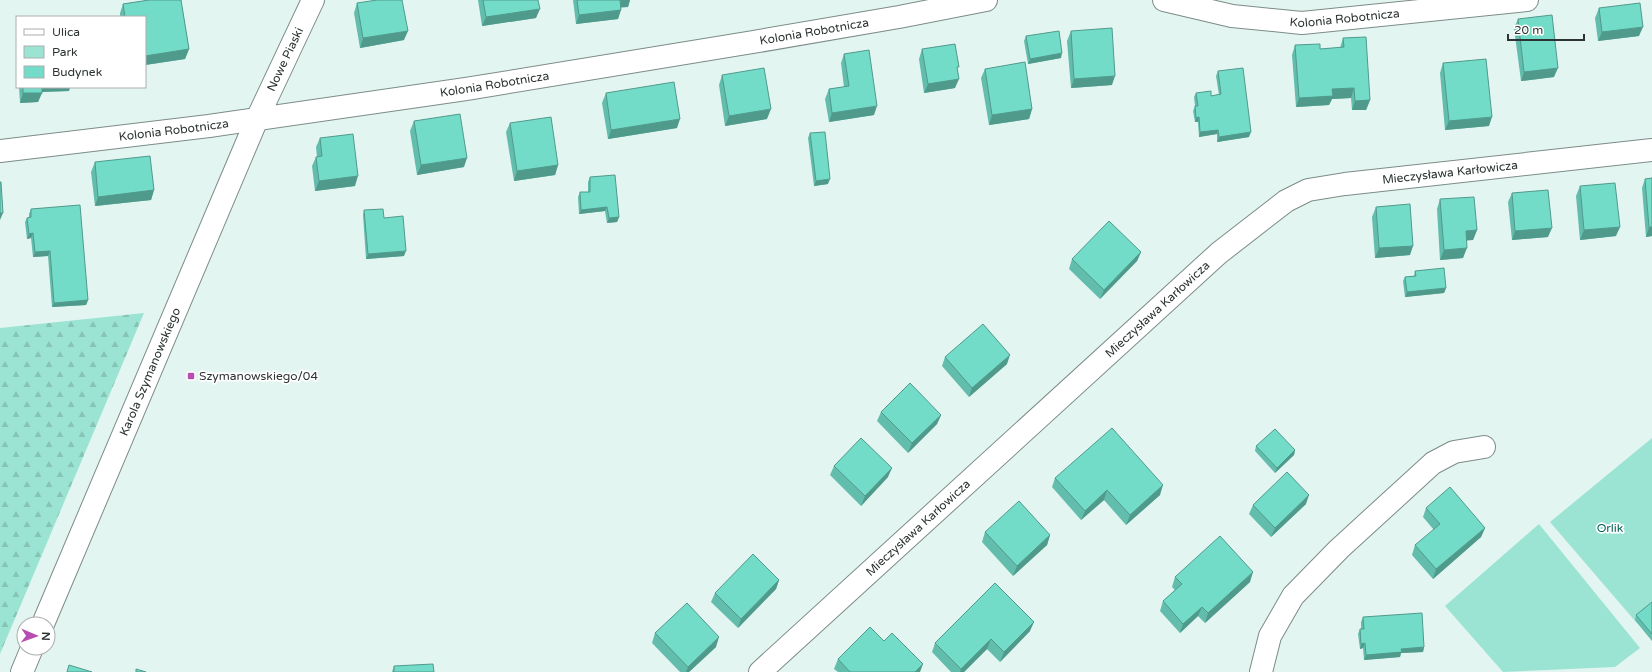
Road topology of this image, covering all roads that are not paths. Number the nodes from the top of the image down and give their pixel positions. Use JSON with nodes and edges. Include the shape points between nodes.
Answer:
{"nodes":[{"id":1,"x":313,"y":0,"type":"edge"},
{"id":2,"x":986,"y":0,"type":"edge"},
{"id":3,"x":1164,"y":0,"type":"edge"},
{"id":4,"x":1527,"y":0,"type":"edge"},
{"id":5,"x":257,"y":119,"type":"junction"},
{"id":6,"x":1652,"y":150,"type":"edge"},
{"id":7,"x":0,"y":151,"type":"edge"},
{"id":8,"x":1484,"y":447,"type":"dead end"},
{"id":9,"x":46,"y":616,"type":"edge"},
{"id":10,"x":29,"y":656,"type":"edge"},
{"id":11,"x":22,"y":672,"type":"edge"},
{"id":12,"x":760,"y":672,"type":"edge"},
{"id":13,"x":1261,"y":672,"type":"edge"}],
"edges":[{"from":1,"to":5,"type":"street","name":"Nowe Piaski"},
{"from":2,"to":5,"type":"street","name":"Kolonia Robotnicza","via":[[623,64]]},
{"from":3,"to":4,"type":"street","name":"Kolonia Robotnicza","via":[[1232,16],[1302,23]]},
{"from":5,"to":7,"type":"street","name":"Kolonia Robotnicza"},
{"from":5,"to":9,"type":"street","name":"Karola Szymanowskiego"},
{"from":6,"to":12,"type":"street","name":"Mieczysława Karłowicza","via":[[1345,184],[1308,190],[1286,201],[1219,253]]},
{"from":8,"to":13,"type":"street","via":[[1454,452],[1433,463],[1339,549],[1293,596],[1270,636]]},
{"from":10,"to":11,"type":"street"}]}
